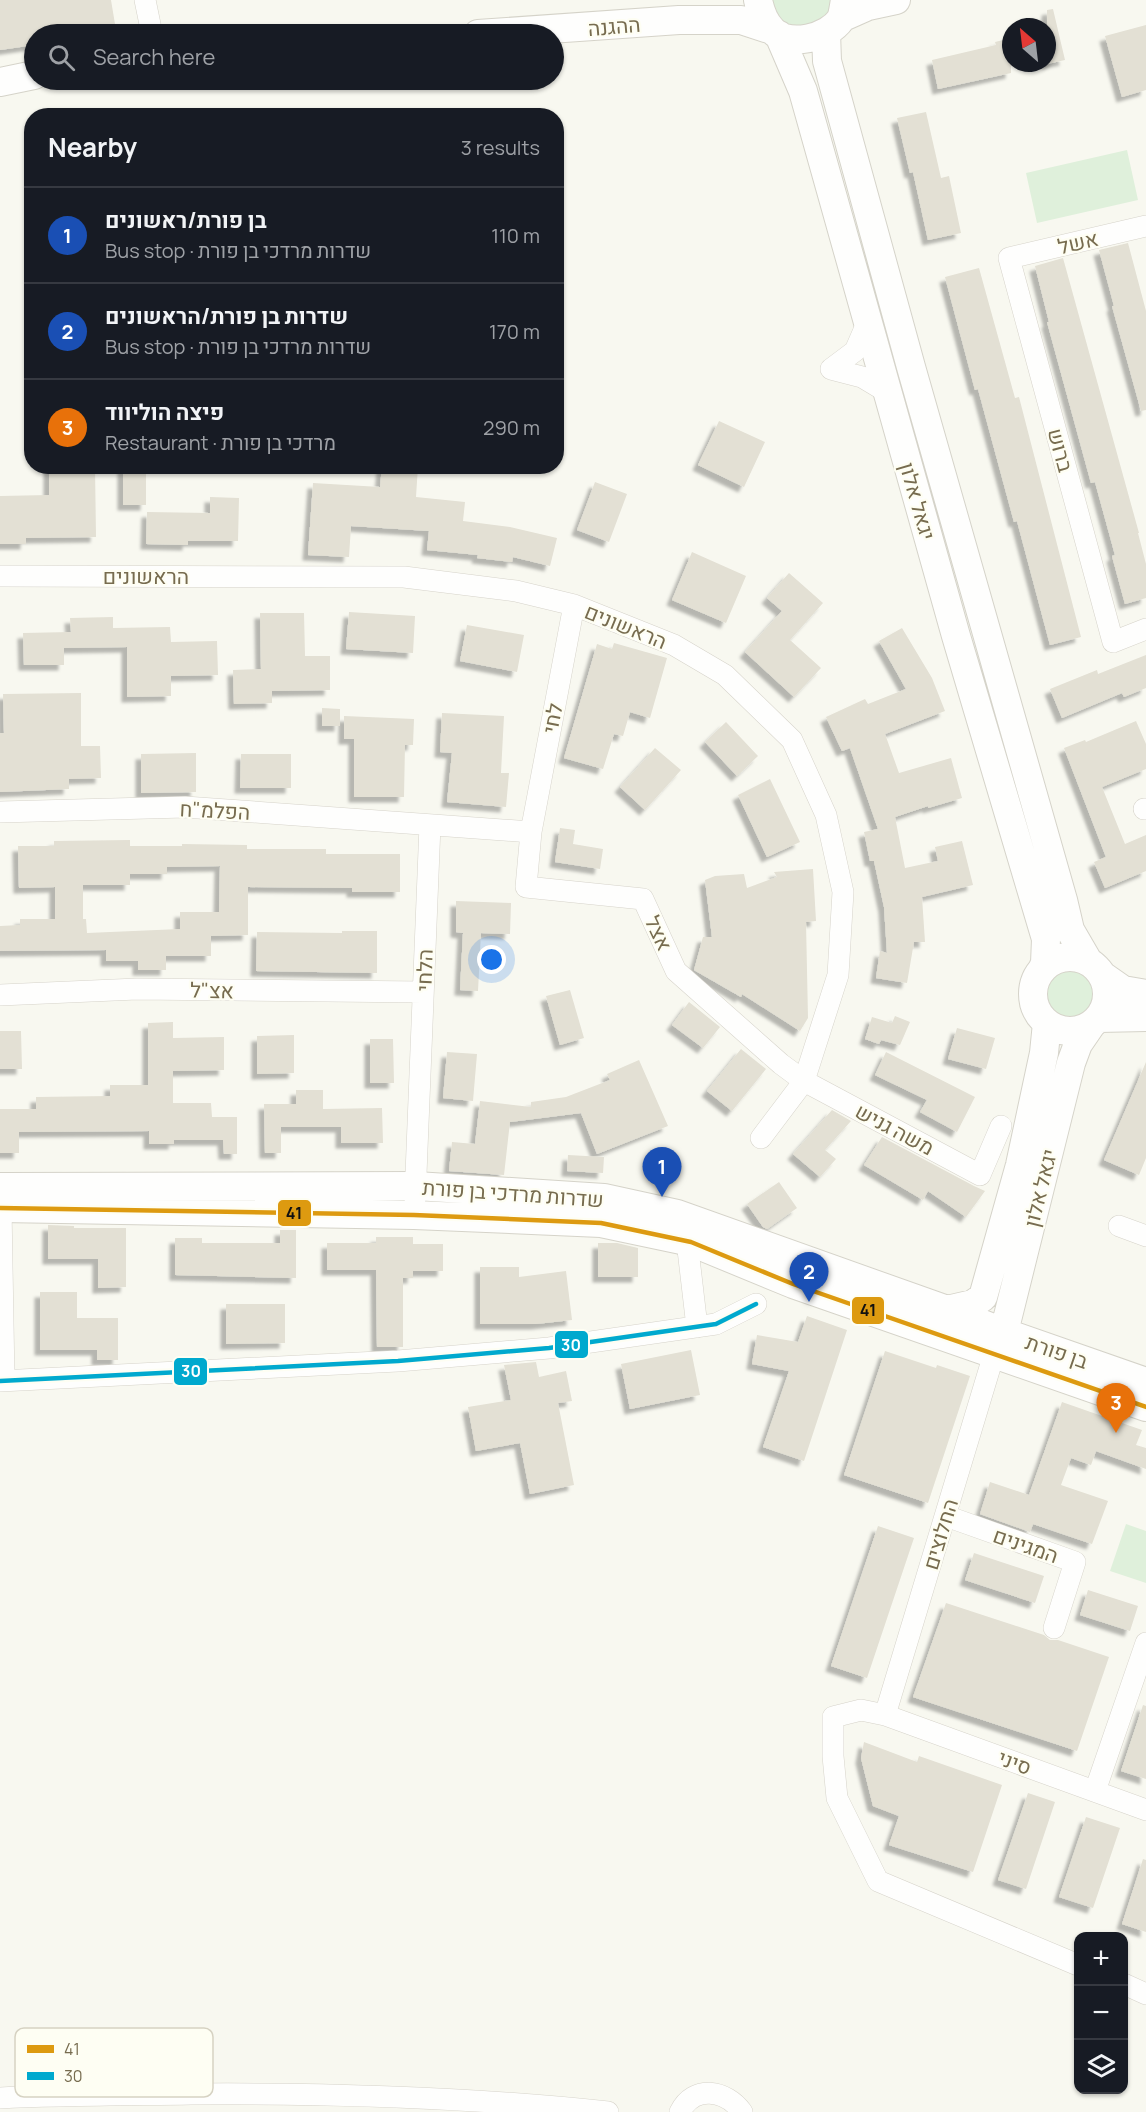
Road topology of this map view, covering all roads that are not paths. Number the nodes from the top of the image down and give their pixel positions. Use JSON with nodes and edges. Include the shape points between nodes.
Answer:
{"nodes":[{"id":1,"x":145,"y":0,"type":"edge"},
{"id":2,"x":710,"y":0,"type":"edge"},
{"id":3,"x":758,"y":0,"type":"edge"},
{"id":4,"x":896,"y":0,"type":"edge"},
{"id":5,"x":837,"y":17,"type":"edge"},
{"id":6,"x":679,"y":20,"type":"junction"},
{"id":7,"x":150,"y":24,"type":"edge"},
{"id":8,"x":564,"y":28,"type":"edge"},
{"id":9,"x":775,"y":32,"type":"junction"},
{"id":10,"x":24,"y":77,"type":"edge"},
{"id":11,"x":0,"y":82,"type":"edge"},
{"id":12,"x":1146,"y":226,"type":"edge"},
{"id":13,"x":1009,"y":258,"type":"joint"},
{"id":14,"x":868,"y":321,"type":"junction"},
{"id":15,"x":887,"y":392,"type":"junction"},
{"id":16,"x":0,"y":576,"type":"edge"},
{"id":17,"x":574,"y":605,"type":"junction"},
{"id":18,"x":1146,"y":629,"type":"edge"},
{"id":19,"x":0,"y":812,"type":"edge"},
{"id":20,"x":430,"y":825,"type":"junction"},
{"id":21,"x":531,"y":832,"type":"junction"},
{"id":22,"x":1095,"y":969,"type":"junction"},
{"id":23,"x":1042,"y":970,"type":"junction"},
{"id":24,"x":423,"y":993,"type":"junction"},
{"id":25,"x":1146,"y":994,"type":"edge"},
{"id":26,"x":0,"y":995,"type":"edge"},
{"id":27,"x":1146,"y":1017,"type":"edge"},
{"id":28,"x":1095,"y":1022,"type":"junction"},
{"id":29,"x":1047,"y":1023,"type":"junction"},
{"id":30,"x":804,"y":1081,"type":"junction"},
{"id":31,"x":1001,"y":1126,"type":"dead end"},
{"id":32,"x":761,"y":1138,"type":"dead end"},
{"id":33,"x":1047,"y":1159,"type":"junction"},
{"id":34,"x":1020,"y":1166,"type":"junction"},
{"id":35,"x":983,"y":1168,"type":"junction"},
{"id":36,"x":416,"y":1186,"type":"junction"},
{"id":37,"x":0,"y":1187,"type":"edge"},
{"id":38,"x":0,"y":1208,"type":"edge"},
{"id":39,"x":414,"y":1215,"type":"junction"},
{"id":40,"x":1119,"y":1226,"type":"dead end"},
{"id":41,"x":1146,"y":1236,"type":"edge"},
{"id":42,"x":687,"y":1241,"type":"junction"},
{"id":43,"x":756,"y":1304,"type":"dead end"},
{"id":44,"x":947,"y":1310,"type":"junction"},
{"id":45,"x":697,"y":1327,"type":"junction"},
{"id":46,"x":999,"y":1343,"type":"junction"},
{"id":47,"x":2,"y":1380,"type":"edge"},
{"id":48,"x":1146,"y":1382,"type":"edge"},
{"id":49,"x":1146,"y":1407,"type":"edge"},
{"id":50,"x":946,"y":1516,"type":"junction"},
{"id":51,"x":1054,"y":1628,"type":"dead end"},
{"id":52,"x":1146,"y":1643,"type":"edge"},
{"id":53,"x":885,"y":1715,"type":"junction"},
{"id":54,"x":1095,"y":1791,"type":"junction"},
{"id":55,"x":1146,"y":1809,"type":"edge"},
{"id":56,"x":1074,"y":1963,"type":"edge"},
{"id":57,"x":1128,"y":1986,"type":"edge"},
{"id":58,"x":1146,"y":1994,"type":"edge"},
{"id":59,"x":213,"y":2094,"type":"edge"},
{"id":60,"x":26,"y":2097,"type":"edge"},
{"id":61,"x":0,"y":2098,"type":"edge"},
{"id":62,"x":608,"y":2112,"type":"edge"},
{"id":63,"x":680,"y":2112,"type":"edge"},
{"id":64,"x":742,"y":2112,"type":"edge"}],
"edges":[{"from":1,"to":7,"type":"street"},
{"from":2,"to":6,"type":"street","name":"ההגנה"},
{"from":3,"to":9,"type":"street","name":"יגאל אלון"},
{"from":4,"to":5,"type":"street","name":"ההגנה"},
{"from":5,"to":9,"type":"street","name":"ההגנה","via":[[802,39],[790,39]]},
{"from":5,"to":22,"type":"street","name":"יגאל אלון","via":[[827,61],[1070,930]]},
{"from":6,"to":8,"type":"street","name":"ההגנה"},
{"from":6,"to":9,"type":"street","name":"ההגנה","via":[[741,20]]},
{"from":9,"to":14,"type":"street","name":"יגאל אלון","via":[[803,91]]},
{"from":10,"to":11,"type":"street"},
{"from":12,"to":13,"type":"street","name":"אשל"},
{"from":13,"to":18,"type":"street","name":"ברוש","via":[[1113,642]]},
{"from":14,"to":15,"type":"street","name":"יגאל אלון"},
{"from":14,"to":15,"type":"street","via":[[855,351],[831,369],[862,377]]},
{"from":15,"to":23,"type":"street","name":"יגאל אלון","via":[[1046,939]]},
{"from":16,"to":17,"type":"street","name":"הראשונים","via":[[404,577],[516,591]]},
{"from":17,"to":21,"type":"street","name":"לחי"},
{"from":17,"to":30,"type":"street","name":"הראשונים","via":[[674,645],[725,675],[792,740],[826,815],[843,892],[838,975]]},
{"from":19,"to":20,"type":"street","name":"הפלמ\"ח","via":[[185,807]]},
{"from":20,"to":21,"type":"street"},
{"from":20,"to":24,"type":"street","name":"הלחי"},
{"from":21,"to":30,"type":"street","name":"אצל","via":[[526,886],[643,899],[676,971]]},
{"from":22,"to":23,"type":"street","via":[[1081,958],[1067,957]]},
{"from":22,"to":25,"type":"street","via":[[1123,990]]},
{"from":22,"to":28,"type":"street","via":[[1107,987],[1108,998]]},
{"from":23,"to":29,"type":"street","via":[[1033,992],[1034,1004]]},
{"from":24,"to":26,"type":"street","name":"אצ\"ל","via":[[137,989]]},
{"from":24,"to":36,"type":"street","name":"הלחי"},
{"from":27,"to":28,"type":"street"},
{"from":28,"to":29,"type":"street","via":[[1069,1032]]},
{"from":28,"to":33,"type":"street","name":"יגאל אלון","via":[[1075,1050]]},
{"from":29,"to":34,"type":"street","name":"יגאל אלון"},
{"from":30,"to":32,"type":"street","name":"הראשונים"},
{"from":30,"to":35,"type":"street","name":"משה גניש","via":[[980,1175]]},
{"from":31,"to":35,"type":"street"},
{"from":33,"to":34,"type":"street","name":"משה גניש"},
{"from":33,"to":46,"type":"street","name":"יגאל אלון"},
{"from":34,"to":35,"type":"street","name":"משה גניש"},
{"from":34,"to":44,"type":"street","name":"יגאל אלון","via":[[982,1297],[974,1304]]},
{"from":36,"to":37,"type":"street","name":"שדרות מרדכי בן פורת"},
{"from":36,"to":39,"type":"street","name":"הלחי"},
{"from":36,"to":44,"type":"street","name":"שדרות מרדכי בן פורת","via":[[604,1198],[677,1214]]},
{"from":38,"to":39,"type":"street","name":"שדרות מרדכי בן פורת"},
{"from":38,"to":47,"type":"street"},
{"from":39,"to":42,"type":"street","name":"שדרות מרדכי בן פורת","via":[[601,1222]]},
{"from":40,"to":41,"type":"street"},
{"from":42,"to":45,"type":"street"},
{"from":42,"to":46,"type":"street","name":"שדרות מרדכי בן פורת","via":[[794,1284]]},
{"from":43,"to":45,"type":"street","via":[[716,1324]]},
{"from":44,"to":46,"type":"street","name":"שדרות מרדכי בן פורת"},
{"from":45,"to":47,"type":"street","via":[[549,1348],[398,1361]]},
{"from":46,"to":48,"type":"street","name":"בן פורת"},
{"from":46,"to":49,"type":"street"},
{"from":46,"to":50,"type":"street","name":"החלוצים"},
{"from":50,"to":51,"type":"street","name":"המגינים","via":[[1075,1562]]},
{"from":50,"to":53,"type":"street","name":"החלוצים"},
{"from":52,"to":54,"type":"street"},
{"from":53,"to":54,"type":"street","name":"סיני"},
{"from":53,"to":56,"type":"street","name":"סיני","via":[[861,1710],[833,1717],[837,1798],[878,1881]]},
{"from":54,"to":55,"type":"street","name":"סיני"},
{"from":57,"to":58,"type":"street"},
{"from":59,"to":62,"type":"street","via":[[384,2096]]},
{"from":60,"to":61,"type":"street"},
{"from":63,"to":64,"type":"street","via":[[694,2097],[708,2093],[733,2100]]}]}
